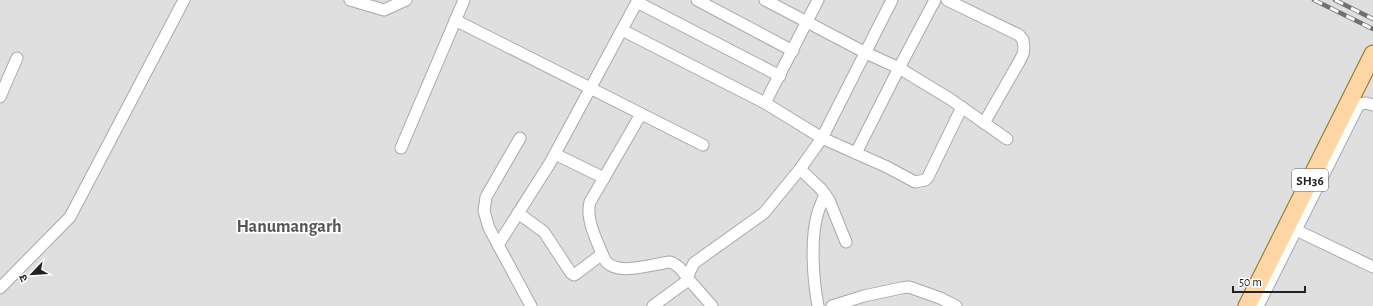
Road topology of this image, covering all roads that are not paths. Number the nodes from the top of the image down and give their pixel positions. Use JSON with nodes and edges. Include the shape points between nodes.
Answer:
{"nodes":[{"id":1,"x":184,"y":0,"type":"edge"},
{"id":2,"x":350,"y":0,"type":"edge"},
{"id":3,"x":406,"y":0,"type":"edge"},
{"id":4,"x":464,"y":0,"type":"edge"},
{"id":5,"x":697,"y":0,"type":"edge"},
{"id":6,"x":765,"y":0,"type":"edge"},
{"id":7,"x":818,"y":0,"type":"edge"},
{"id":8,"x":892,"y":0,"type":"edge"},
{"id":9,"x":935,"y":0,"type":"edge"},
{"id":10,"x":947,"y":0,"type":"edge"},
{"id":11,"x":638,"y":1,"type":"edge"},
{"id":12,"x":455,"y":20,"type":"junction"},
{"id":13,"x":808,"y":23,"type":"junction"},
{"id":14,"x":622,"y":30,"type":"junction"},
{"id":15,"x":793,"y":51,"type":"junction"},
{"id":16,"x":866,"y":53,"type":"junction"},
{"id":17,"x":1373,"y":54,"type":"edge"},
{"id":18,"x":17,"y":58,"type":"dead end"},
{"id":19,"x":899,"y":68,"type":"junction"},
{"id":20,"x":780,"y":76,"type":"junction"},
{"id":21,"x":590,"y":88,"type":"junction"},
{"id":22,"x":0,"y":97,"type":"edge"},
{"id":23,"x":765,"y":104,"type":"junction"},
{"id":24,"x":1373,"y":105,"type":"edge"},
{"id":25,"x":962,"y":107,"type":"junction"},
{"id":26,"x":641,"y":114,"type":"junction"},
{"id":27,"x":984,"y":123,"type":"junction"},
{"id":28,"x":520,"y":138,"type":"dead end"},
{"id":29,"x":822,"y":138,"type":"junction"},
{"id":30,"x":1007,"y":139,"type":"dead end"},
{"id":31,"x":703,"y":145,"type":"dead end"},
{"id":32,"x":401,"y":148,"type":"dead end"},
{"id":33,"x":555,"y":154,"type":"junction"},
{"id":34,"x":856,"y":154,"type":"junction"},
{"id":35,"x":800,"y":169,"type":"junction"},
{"id":36,"x":604,"y":178,"type":"junction"},
{"id":37,"x":825,"y":194,"type":"junction"},
{"id":38,"x":518,"y":213,"type":"junction"},
{"id":39,"x":1296,"y":230,"type":"junction"},
{"id":40,"x":846,"y":242,"type":"dead end"},
{"id":41,"x":498,"y":245,"type":"junction"},
{"id":42,"x":602,"y":254,"type":"junction"},
{"id":43,"x":1373,"y":267,"type":"edge"},
{"id":44,"x":687,"y":280,"type":"junction"},
{"id":45,"x":0,"y":288,"type":"edge"},
{"id":46,"x":531,"y":306,"type":"edge"},
{"id":47,"x":653,"y":306,"type":"edge"},
{"id":48,"x":712,"y":306,"type":"edge"},
{"id":49,"x":818,"y":306,"type":"edge"},
{"id":50,"x":832,"y":306,"type":"edge"},
{"id":51,"x":956,"y":306,"type":"edge"},
{"id":52,"x":1247,"y":306,"type":"edge"},
{"id":53,"x":1258,"y":306,"type":"edge"}],
"edges":[{"from":1,"to":45,"type":"street","via":[[70,217]]},
{"from":2,"to":3,"type":"street","via":[[384,10]]},
{"from":4,"to":12,"type":"street"},
{"from":5,"to":15,"type":"street"},
{"from":6,"to":13,"type":"street"},
{"from":7,"to":13,"type":"street"},
{"from":8,"to":16,"type":"street"},
{"from":9,"to":19,"type":"street"},
{"from":10,"to":27,"type":"street","via":[[1019,35],[1023,40],[1024,48],[1019,62]]},
{"from":11,"to":14,"type":"street"},
{"from":11,"to":20,"type":"street"},
{"from":12,"to":21,"type":"street"},
{"from":12,"to":32,"type":"street"},
{"from":13,"to":15,"type":"street"},
{"from":13,"to":16,"type":"street"},
{"from":14,"to":21,"type":"street"},
{"from":14,"to":23,"type":"street"},
{"from":15,"to":20,"type":"street"},
{"from":16,"to":19,"type":"street"},
{"from":16,"to":29,"type":"street"},
{"from":17,"to":52,"type":"main road","number":"SH36"},
{"from":18,"to":22,"type":"street"},
{"from":19,"to":25,"type":"street"},
{"from":19,"to":34,"type":"street"},
{"from":20,"to":23,"type":"street"},
{"from":21,"to":26,"type":"street"},
{"from":21,"to":33,"type":"street"},
{"from":23,"to":29,"type":"street"},
{"from":24,"to":39,"type":"street","via":[[1360,104],[1357,108]]},
{"from":25,"to":27,"type":"street"},
{"from":25,"to":34,"type":"street","via":[[932,171],[925,180],[915,182]]},
{"from":26,"to":31,"type":"street"},
{"from":26,"to":36,"type":"street"},
{"from":27,"to":30,"type":"street"},
{"from":28,"to":41,"type":"street","via":[[484,204],[485,218]]},
{"from":29,"to":34,"type":"street"},
{"from":29,"to":35,"type":"street"},
{"from":33,"to":36,"type":"street"},
{"from":33,"to":38,"type":"street"},
{"from":35,"to":37,"type":"street"},
{"from":35,"to":44,"type":"street","via":[[764,213],[694,263]]},
{"from":36,"to":42,"type":"street","via":[[588,208]]},
{"from":37,"to":40,"type":"street","via":[[833,207]]},
{"from":37,"to":49,"type":"street","via":[[818,210],[815,229],[814,277]]},
{"from":38,"to":41,"type":"street"},
{"from":38,"to":42,"type":"street","via":[[544,232],[574,275]]},
{"from":39,"to":43,"type":"street"},
{"from":39,"to":53,"type":"street"},
{"from":41,"to":46,"type":"street"},
{"from":42,"to":44,"type":"street","via":[[608,264],[619,268],[674,263]]},
{"from":44,"to":47,"type":"street"},
{"from":44,"to":48,"type":"street"},
{"from":50,"to":51,"type":"street","via":[[864,296],[909,288]]}]}
